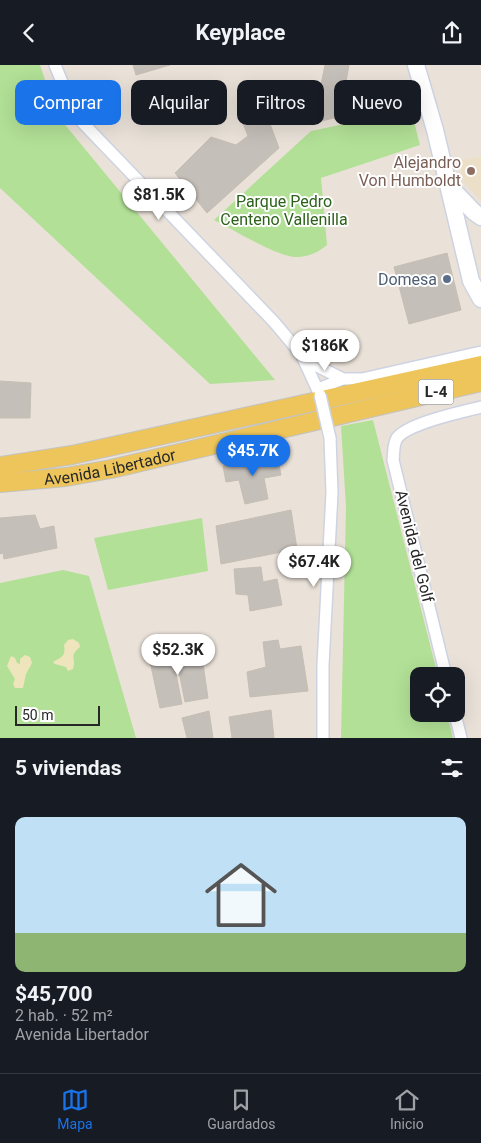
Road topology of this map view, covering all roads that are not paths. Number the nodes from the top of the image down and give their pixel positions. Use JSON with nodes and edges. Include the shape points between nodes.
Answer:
{"nodes":[{"id":1,"x":55,"y":65,"type":"edge"},
{"id":2,"x":416,"y":65,"type":"edge"},
{"id":3,"x":449,"y":186,"type":"junction"},
{"id":4,"x":481,"y":217,"type":"edge"},
{"id":5,"x":481,"y":299,"type":"edge"},
{"id":6,"x":481,"y":352,"type":"edge"},
{"id":7,"x":301,"y":354,"type":"junction"},
{"id":8,"x":481,"y":365,"type":"edge"},
{"id":9,"x":343,"y":379,"type":"junction"},
{"id":10,"x":481,"y":382,"type":"edge"},
{"id":11,"x":319,"y":392,"type":"junction"},
{"id":12,"x":481,"y":407,"type":"edge"},
{"id":13,"x":0,"y":466,"type":"edge"},
{"id":14,"x":0,"y":483,"type":"edge"},
{"id":15,"x":444,"y":667,"type":"edge"},
{"id":16,"x":457,"y":722,"type":"edge"},
{"id":17,"x":323,"y":738,"type":"edge"},
{"id":18,"x":461,"y":738,"type":"edge"}],
"edges":[{"from":1,"to":7,"type":"street","via":[[81,121],[274,321]]},
{"from":2,"to":3,"type":"main road"},
{"from":3,"to":4,"type":"main road"},
{"from":3,"to":5,"type":"main road","via":[[471,281]]},
{"from":6,"to":9,"type":"street","via":[[362,379]]},
{"from":7,"to":9,"type":"street"},
{"from":7,"to":11,"type":"street"},
{"from":8,"to":13,"type":"main road","name":"Avenida Libertador","number":"L-4","via":[[72,455]]},
{"from":9,"to":11,"type":"street"},
{"from":10,"to":14,"type":"main road","name":"Avenida Libertador","number":"L-4","via":[[111,469]]},
{"from":11,"to":17,"type":"street","bridge":true,"via":[[330,437],[332,493],[323,665]]},
{"from":12,"to":15,"type":"street","name":"Avenida del Golf","via":[[416,425],[398,437],[395,444],[393,460]]},
{"from":16,"to":18,"type":"street"}]}
